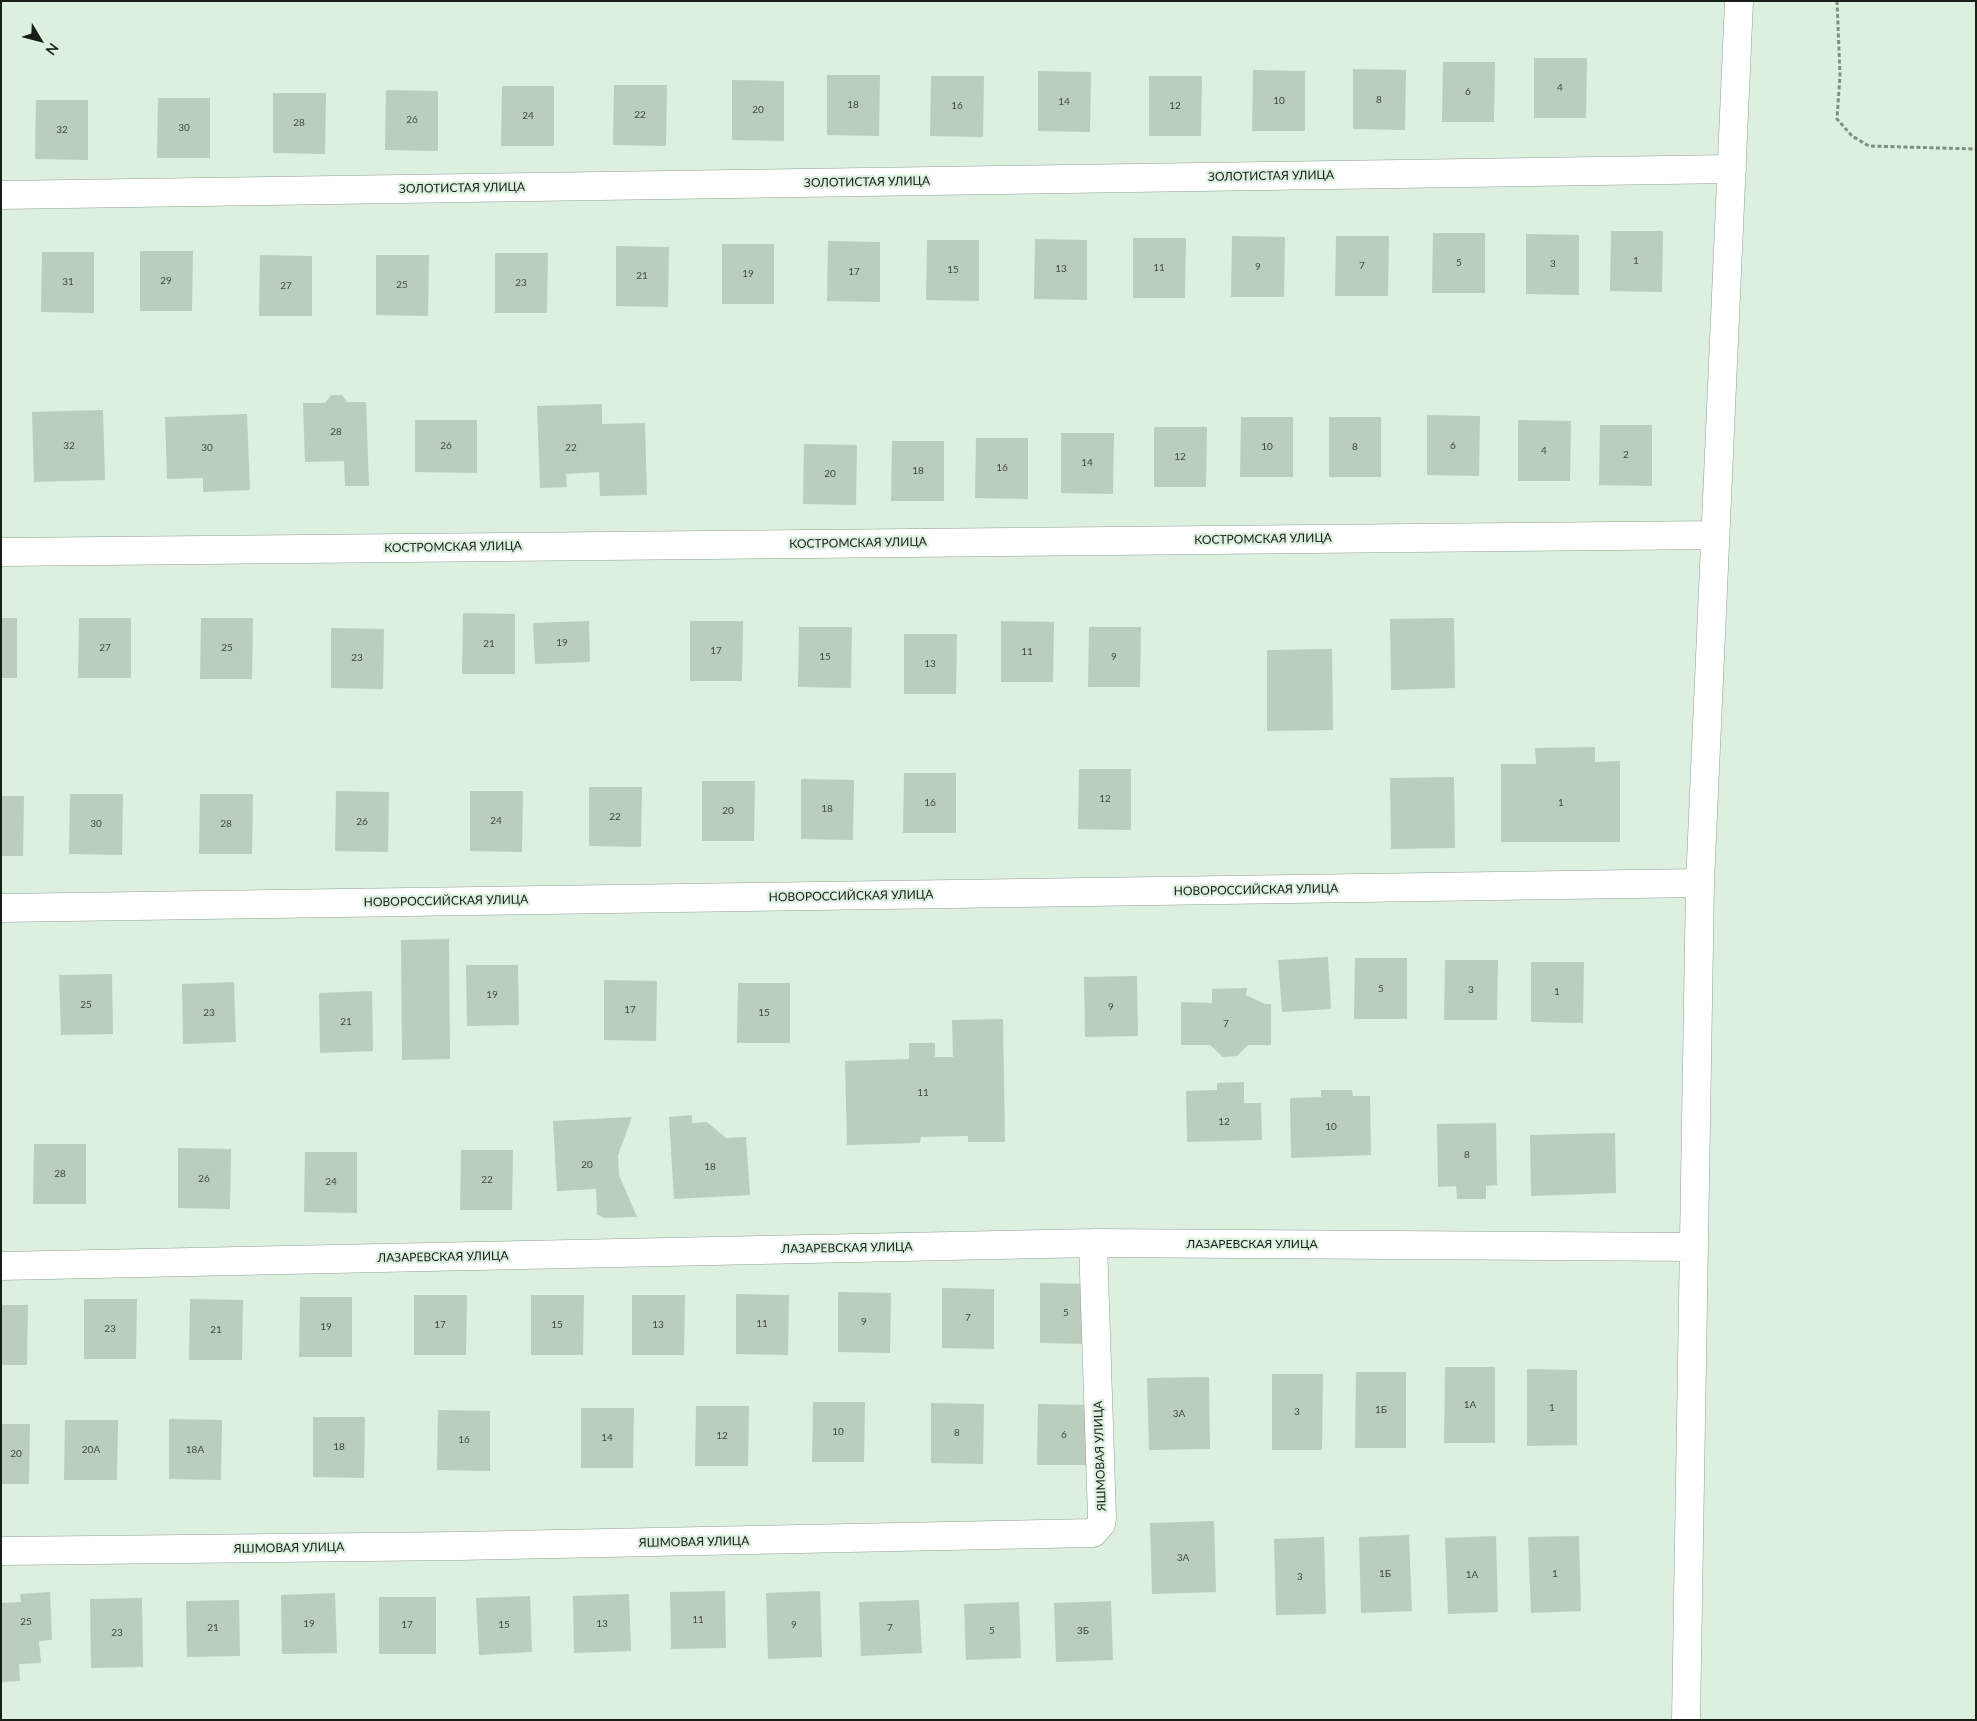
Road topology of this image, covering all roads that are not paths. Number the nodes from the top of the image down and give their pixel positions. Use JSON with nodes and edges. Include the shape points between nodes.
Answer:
{"nodes":[{"id":1,"x":1739,"y":1,"type":"edge"},
{"id":2,"x":1732,"y":169,"type":"junction"},
{"id":3,"x":1,"y":195,"type":"edge"},
{"id":4,"x":1715,"y":535,"type":"junction"},
{"id":5,"x":1,"y":552,"type":"edge"},
{"id":6,"x":1700,"y":883,"type":"junction"},
{"id":7,"x":1,"y":908,"type":"edge"},
{"id":8,"x":1093,"y":1243,"type":"junction"},
{"id":9,"x":1694,"y":1247,"type":"junction"},
{"id":10,"x":1,"y":1266,"type":"edge"},
{"id":11,"x":1,"y":1551,"type":"edge"},
{"id":12,"x":1686,"y":1720,"type":"edge"}],
"edges":[{"from":1,"to":2,"type":"street"},
{"from":2,"to":3,"type":"street","name":"ЗОЛОТИСТАЯ УЛИЦА"},
{"from":2,"to":4,"type":"street"},
{"from":4,"to":5,"type":"street","name":"КОСТРОМСКАЯ УЛИЦА"},
{"from":4,"to":6,"type":"street"},
{"from":6,"to":7,"type":"street","name":"НОВОРОССИЙСКАЯ УЛИЦА"},
{"from":6,"to":9,"type":"street"},
{"from":8,"to":9,"type":"street","name":"ЛАЗАРЕВСКАЯ УЛИЦА"},
{"from":8,"to":10,"type":"street","name":"ЛАЗАРЕВСКАЯ УЛИЦА"},
{"from":8,"to":11,"type":"street","name":"ЯШМОВАЯ УЛИЦА","via":[[1102,1518],[1092,1533],[469,1546]]},
{"from":9,"to":12,"type":"street"}]}
